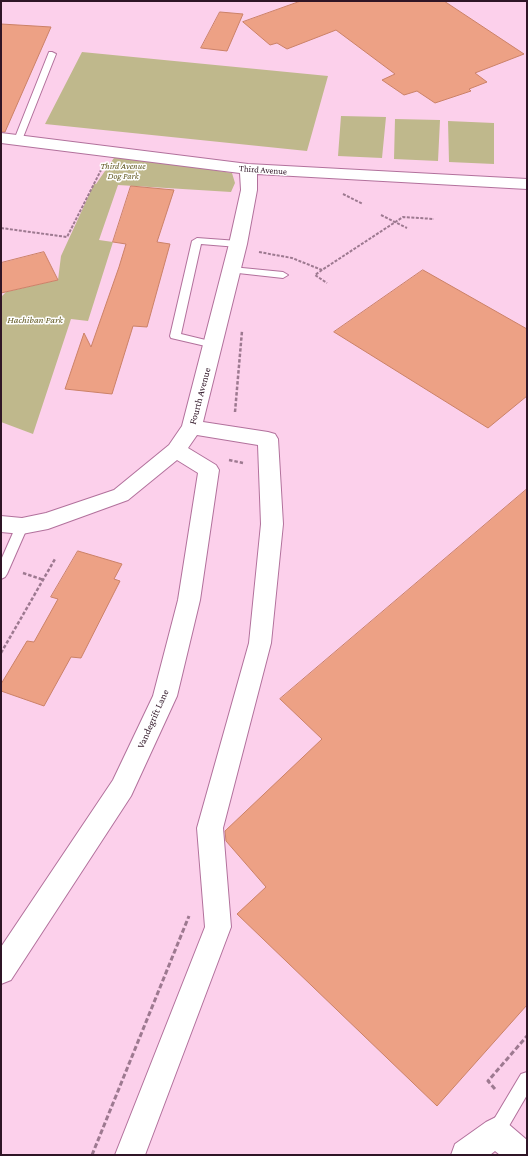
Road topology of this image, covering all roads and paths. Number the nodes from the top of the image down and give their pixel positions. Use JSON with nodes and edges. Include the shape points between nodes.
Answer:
{"nodes":[{"id":1,"x":52,"y":54,"type":"dead end"},
{"id":2,"x":1,"y":138,"type":"edge"},
{"id":3,"x":18,"y":140,"type":"junction"},
{"id":4,"x":102,"y":168,"type":"dead end"},
{"id":5,"x":248,"y":169,"type":"junction"},
{"id":6,"x":527,"y":182,"type":"edge"},
{"id":7,"x":337,"y":191,"type":"dead end"},
{"id":8,"x":363,"y":204,"type":"dead end"},
{"id":9,"x":381,"y":215,"type":"dead end"},
{"id":10,"x":1,"y":228,"type":"edge"},
{"id":11,"x":407,"y":228,"type":"dead end"},
{"id":12,"x":238,"y":244,"type":"junction"},
{"id":13,"x":232,"y":270,"type":"junction"},
{"id":14,"x":322,"y":270,"type":"dead end"},
{"id":15,"x":283,"y":275,"type":"dead end"},
{"id":16,"x":327,"y":283,"type":"dead end"},
{"id":17,"x":214,"y":345,"type":"junction"},
{"id":18,"x":192,"y":427,"type":"junction"},
{"id":19,"x":176,"y":450,"type":"junction"},
{"id":20,"x":1,"y":524,"type":"edge"},
{"id":21,"x":22,"y":526,"type":"junction"},
{"id":22,"x":55,"y":559,"type":"dead end"},
{"id":23,"x":1,"y":574,"type":"edge"},
{"id":24,"x":1,"y":653,"type":"edge"},
{"id":25,"x":1,"y":971,"type":"edge"},
{"id":26,"x":527,"y":1080,"type":"edge"},
{"id":27,"x":496,"y":1132,"type":"junction"},
{"id":28,"x":130,"y":1155,"type":"edge"},
{"id":29,"x":466,"y":1155,"type":"edge"},
{"id":30,"x":522,"y":1155,"type":"edge"}],
"edges":[{"from":1,"to":3,"type":"lane"},
{"from":2,"to":3,"type":"street","name":"Third Avenue"},
{"from":3,"to":5,"type":"street","name":"Third Avenue"},
{"from":4,"to":10,"type":"path","via":[[67,237]]},
{"from":5,"to":6,"type":"street","name":"Third Avenue"},
{"from":5,"to":12,"type":"street","name":"Fourth Avenue","via":[[250,190]]},
{"from":7,"to":8,"type":"path"},
{"from":9,"to":11,"type":"path"},
{"from":12,"to":13,"type":"street","name":"Fourth Avenue"},
{"from":12,"to":17,"type":"lane","via":[[197,241],[175,336]]},
{"from":13,"to":15,"type":"lane"},
{"from":13,"to":17,"type":"street","name":"Fourth Avenue"},
{"from":14,"to":16,"type":"path","via":[[315,275]]},
{"from":17,"to":18,"type":"street","name":"Fourth Avenue"},
{"from":18,"to":19,"type":"street","name":"Fourth Avenue"},
{"from":18,"to":28,"type":"street","via":[[268,439],[272,524],[260,643],[210,828],[218,927]]},
{"from":19,"to":21,"type":"street","name":"Fourth Avenue","via":[[121,495],[48,521]]},
{"from":19,"to":25,"type":"street","name":"Vandegrift Lane","via":[[209,470],[189,600],[166,696],[122,788]]},
{"from":20,"to":21,"type":"street","name":"Fourth Avenue"},
{"from":21,"to":23,"type":"lane"},
{"from":22,"to":24,"type":"path"},
{"from":26,"to":27,"type":"lane"},
{"from":27,"to":29,"type":"street"},
{"from":27,"to":30,"type":"street"}]}
